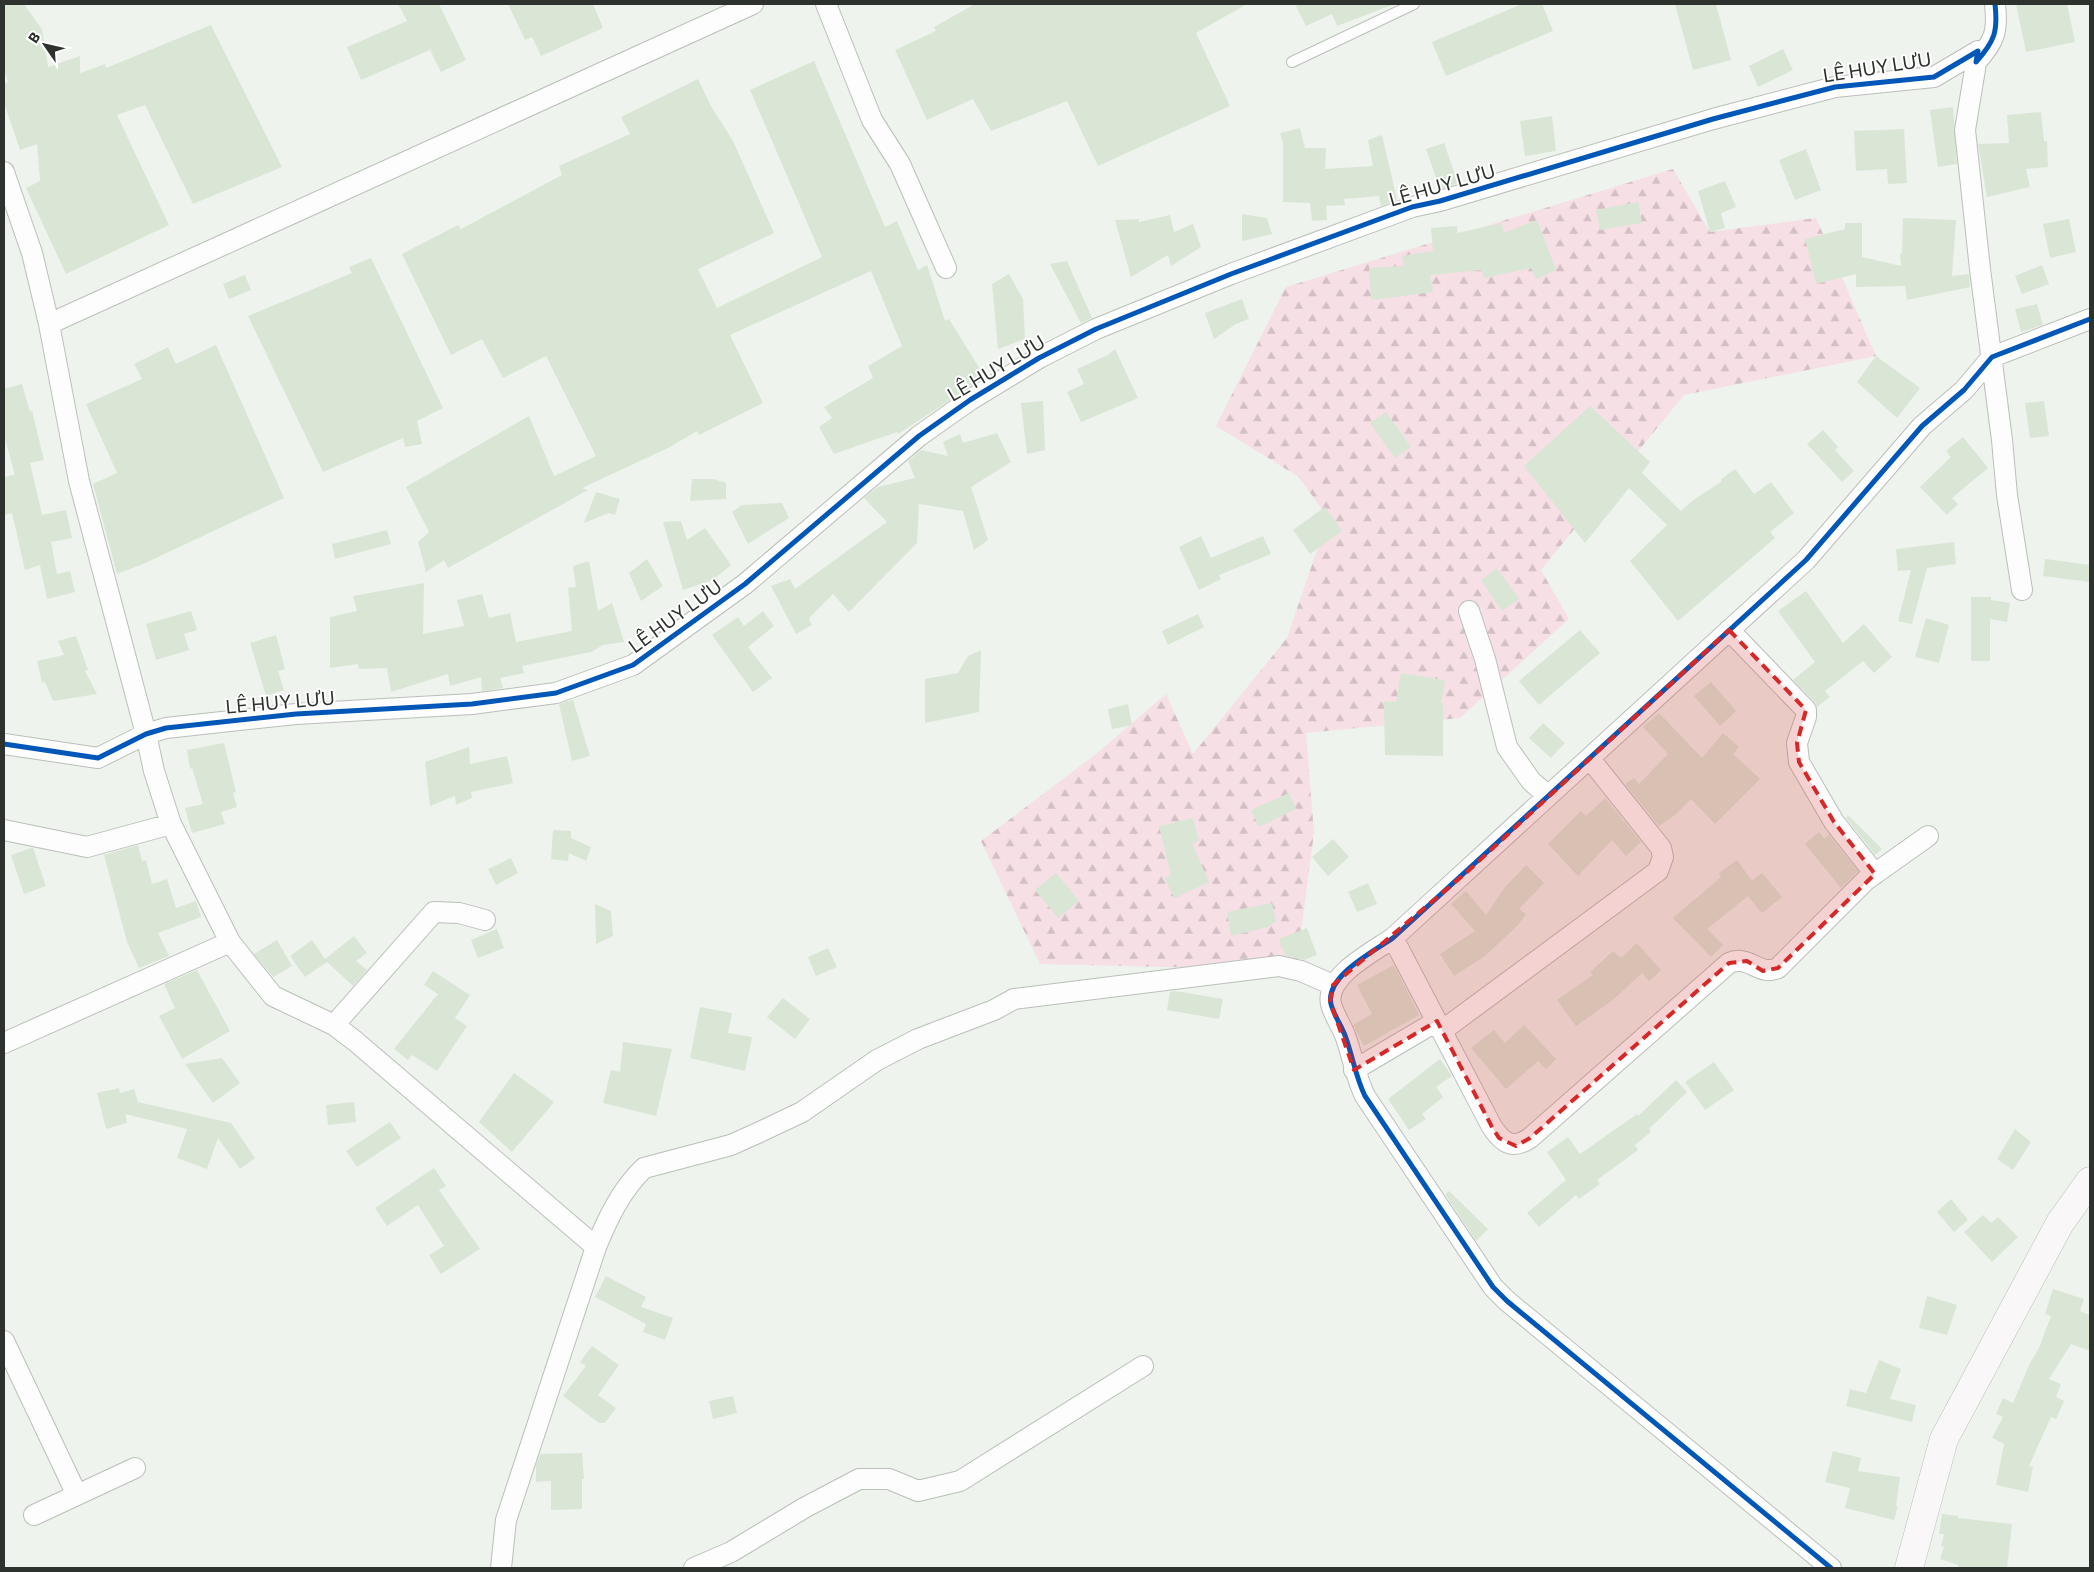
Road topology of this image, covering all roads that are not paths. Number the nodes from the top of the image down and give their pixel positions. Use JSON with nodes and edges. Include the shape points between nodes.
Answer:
{"nodes":[{"id":1,"x":754,"y":4,"type":"edge"},
{"id":2,"x":826,"y":4,"type":"edge"},
{"id":3,"x":1414,"y":4,"type":"edge"},
{"id":4,"x":1994,"y":4,"type":"edge"},
{"id":5,"x":1978,"y":51,"type":"junction"},
{"id":6,"x":1292,"y":62,"type":"dead end"},
{"id":7,"x":4,"y":172,"type":"edge"},
{"id":8,"x":946,"y":268,"type":"dead end"},
{"id":9,"x":2090,"y":319,"type":"edge"},
{"id":10,"x":49,"y":324,"type":"junction"},
{"id":11,"x":1992,"y":357,"type":"junction"},
{"id":12,"x":2022,"y":590,"type":"dead end"},
{"id":13,"x":1469,"y":611,"type":"dead end"},
{"id":14,"x":1729,"y":630,"type":"junction"},
{"id":15,"x":146,"y":734,"type":"junction"},
{"id":16,"x":4,"y":744,"type":"edge"},
{"id":17,"x":1590,"y":759,"type":"junction"},
{"id":18,"x":1548,"y":796,"type":"junction"},
{"id":19,"x":171,"y":824,"type":"junction"},
{"id":20,"x":4,"y":830,"type":"edge"},
{"id":21,"x":1928,"y":836,"type":"dead end"},
{"id":22,"x":1875,"y":874,"type":"junction"},
{"id":23,"x":485,"y":920,"type":"dead end"},
{"id":24,"x":1393,"y":938,"type":"junction"},
{"id":25,"x":230,"y":942,"type":"junction"},
{"id":26,"x":1333,"y":985,"type":"junction"},
{"id":27,"x":334,"y":1025,"type":"junction"},
{"id":28,"x":1440,"y":1026,"type":"junction"},
{"id":29,"x":4,"y":1043,"type":"edge"},
{"id":30,"x":1354,"y":1070,"type":"junction"},
{"id":31,"x":2090,"y":1181,"type":"edge"},
{"id":32,"x":596,"y":1247,"type":"junction"},
{"id":33,"x":4,"y":1341,"type":"edge"},
{"id":34,"x":1143,"y":1366,"type":"dead end"},
{"id":35,"x":136,"y":1468,"type":"dead end"},
{"id":36,"x":76,"y":1495,"type":"junction"},
{"id":37,"x":34,"y":1515,"type":"dead end"},
{"id":38,"x":501,"y":1568,"type":"edge"},
{"id":39,"x":694,"y":1568,"type":"edge"},
{"id":40,"x":1831,"y":1568,"type":"edge"},
{"id":41,"x":1909,"y":1568,"type":"edge"}],
"edges":[{"from":1,"to":10,"type":"street"},
{"from":2,"to":8,"type":"street","via":[[872,120],[900,164]]},
{"from":3,"to":6,"type":"lane"},
{"from":4,"to":5,"type":"street","via":[[1995,36],[1976,62]]},
{"from":5,"to":11,"type":"street","via":[[1965,130]]},
{"from":5,"to":15,"type":"street","name":"LÊ HUY LƯU","via":[[1934,77],[1835,87],[1713,119],[1412,207],[1231,274],[1096,329],[1039,358],[918,436],[745,584],[633,665],[556,693],[472,704],[296,714],[166,728]]},
{"from":7,"to":10,"type":"street","via":[[32,253]]},
{"from":9,"to":11,"type":"street"},
{"from":10,"to":15,"type":"street","via":[[79,481]]},
{"from":11,"to":12,"type":"street","via":[[2012,539]]},
{"from":11,"to":14,"type":"street","via":[[1964,390],[1922,426],[1812,554]]},
{"from":13,"to":18,"type":"street","via":[[1507,747],[1532,781]]},
{"from":14,"to":17,"type":"street"},
{"from":14,"to":22,"type":"street","via":[[1806,710],[1797,744],[1799,762],[1834,822]]},
{"from":15,"to":16,"type":"street","name":"LÊ HUY LƯU","via":[[98,758]]},
{"from":15,"to":19,"type":"street"},
{"from":17,"to":18,"type":"street"},
{"from":17,"to":28,"type":"street","via":[[1661,848],[1663,857],[1658,871]]},
{"from":18,"to":24,"type":"street"},
{"from":19,"to":20,"type":"street","via":[[87,847]]},
{"from":19,"to":25,"type":"street"},
{"from":21,"to":22,"type":"street"},
{"from":22,"to":28,"type":"street","via":[[1778,968],[1763,971],[1738,959],[1730,963],[1522,1144],[1508,1144],[1500,1138]]},
{"from":23,"to":27,"type":"street","via":[[434,912]]},
{"from":24,"to":26,"type":"street","via":[[1346,971]]},
{"from":24,"to":28,"type":"street"},
{"from":25,"to":27,"type":"street","via":[[273,996]]},
{"from":25,"to":29,"type":"street"},
{"from":26,"to":30,"type":"street","via":[[1330,1001],[1346,1037]]},
{"from":26,"to":32,"type":"street","via":[[1301,971],[1279,966],[1014,999],[918,1039],[877,1060],[802,1112],[762,1132],[731,1145],[644,1168],[609,1214]]},
{"from":27,"to":32,"type":"street"},
{"from":28,"to":30,"type":"street"},
{"from":30,"to":40,"type":"street","via":[[1366,1096],[1493,1287]]},
{"from":31,"to":41,"type":"main road","via":[[2060,1223],[1944,1439]]},
{"from":32,"to":38,"type":"street","via":[[506,1520]]},
{"from":33,"to":36,"type":"street"},
{"from":34,"to":39,"type":"street","via":[[960,1481],[918,1490],[889,1479],[859,1479],[731,1552]]},
{"from":35,"to":36,"type":"street"},
{"from":36,"to":37,"type":"street"}]}
